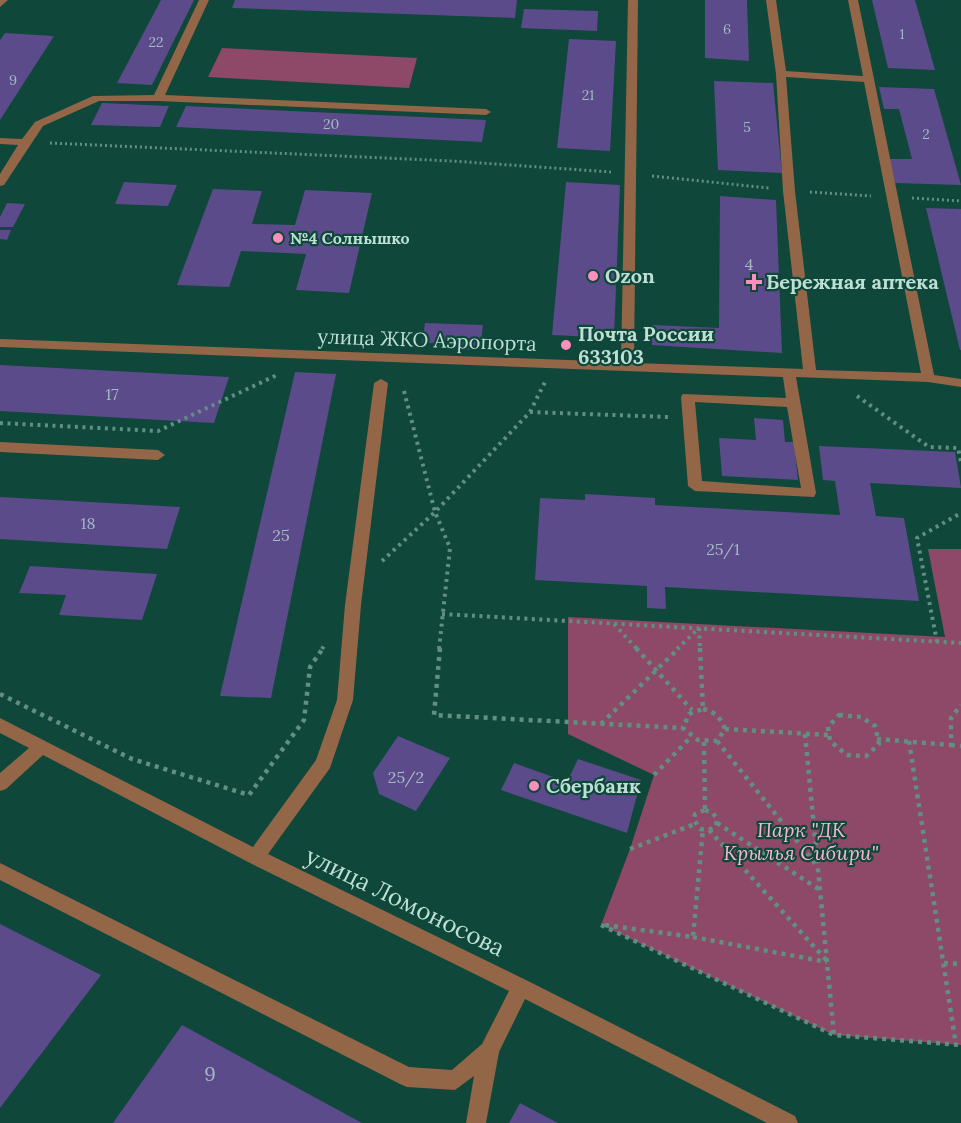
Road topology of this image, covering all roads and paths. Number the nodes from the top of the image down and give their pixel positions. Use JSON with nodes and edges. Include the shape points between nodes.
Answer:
{"nodes":[{"id":1,"x":3,"y":0,"type":"edge"},
{"id":2,"x":204,"y":0,"type":"edge"},
{"id":3,"x":633,"y":0,"type":"edge"},
{"id":4,"x":771,"y":0,"type":"edge"},
{"id":5,"x":853,"y":0,"type":"edge"},
{"id":6,"x":0,"y":4,"type":"edge"},
{"id":7,"x":781,"y":74,"type":"junction"},
{"id":8,"x":868,"y":79,"type":"junction"},
{"id":9,"x":158,"y":98,"type":"junction"},
{"id":10,"x":486,"y":112,"type":"dead end"},
{"id":11,"x":0,"y":141,"type":"edge"},
{"id":12,"x":25,"y":142,"type":"junction"},
{"id":13,"x":629,"y":173,"type":"junction"},
{"id":14,"x":0,"y":183,"type":"edge"},
{"id":15,"x":789,"y":190,"type":"junction"},
{"id":16,"x":893,"y":197,"type":"junction"},
{"id":17,"x":961,"y":201,"type":"edge"},
{"id":18,"x":0,"y":343,"type":"edge"},
{"id":19,"x":548,"y":364,"type":"junction"},
{"id":20,"x":627,"y":366,"type":"junction"},
{"id":21,"x":286,"y":370,"type":"dead end"},
{"id":22,"x":789,"y":373,"type":"junction"},
{"id":23,"x":810,"y":374,"type":"junction"},
{"id":24,"x":928,"y":378,"type":"junction"},
{"id":25,"x":381,"y":383,"type":"dead end"},
{"id":26,"x":961,"y":383,"type":"edge"},
{"id":27,"x":404,"y":391,"type":"dead end"},
{"id":28,"x":856,"y":395,"type":"dead end"},
{"id":29,"x":794,"y":403,"type":"junction"},
{"id":30,"x":530,"y":412,"type":"junction"},
{"id":31,"x":675,"y":418,"type":"dead end"},
{"id":32,"x":0,"y":423,"type":"edge"},
{"id":33,"x":0,"y":447,"type":"edge"},
{"id":34,"x":158,"y":455,"type":"dead end"},
{"id":35,"x":961,"y":462,"type":"edge"},
{"id":36,"x":435,"y":512,"type":"junction"},
{"id":37,"x":961,"y":513,"type":"edge"},
{"id":38,"x":380,"y":563,"type":"dead end"},
{"id":39,"x":442,"y":614,"type":"junction"},
{"id":40,"x":614,"y":623,"type":"junction"},
{"id":41,"x":699,"y":628,"type":"junction"},
{"id":42,"x":328,"y":640,"type":"dead end"},
{"id":43,"x":937,"y":642,"type":"junction"},
{"id":44,"x":961,"y":643,"type":"edge"},
{"id":45,"x":657,"y":671,"type":"junction"},
{"id":46,"x":0,"y":694,"type":"edge"},
{"id":47,"x":961,"y":705,"type":"edge"},
{"id":48,"x":692,"y":710,"type":"junction"},
{"id":49,"x":703,"y":710,"type":"junction"},
{"id":50,"x":601,"y":724,"type":"junction"},
{"id":51,"x":0,"y":725,"type":"edge"},
{"id":52,"x":683,"y":729,"type":"junction"},
{"id":53,"x":725,"y":729,"type":"junction"},
{"id":54,"x":805,"y":734,"type":"junction"},
{"id":55,"x":829,"y":735,"type":"junction"},
{"id":56,"x":690,"y":738,"type":"junction"},
{"id":57,"x":877,"y":739,"type":"junction"},
{"id":58,"x":717,"y":741,"type":"junction"},
{"id":59,"x":909,"y":741,"type":"junction"},
{"id":60,"x":704,"y":742,"type":"junction"},
{"id":61,"x":951,"y":745,"type":"junction"},
{"id":62,"x":42,"y":746,"type":"junction"},
{"id":63,"x":961,"y":746,"type":"edge"},
{"id":64,"x":654,"y":775,"type":"dead end"},
{"id":65,"x":0,"y":784,"type":"edge"},
{"id":66,"x":705,"y":810,"type":"junction"},
{"id":67,"x":717,"y":823,"type":"junction"},
{"id":68,"x":695,"y":824,"type":"junction"},
{"id":69,"x":706,"y":830,"type":"junction"},
{"id":70,"x":630,"y":849,"type":"dead end"},
{"id":71,"x":255,"y":856,"type":"junction"},
{"id":72,"x":818,"y":868,"type":"junction"},
{"id":73,"x":0,"y":871,"type":"edge"},
{"id":74,"x":820,"y":890,"type":"junction"},
{"id":75,"x":693,"y":937,"type":"junction"},
{"id":76,"x":827,"y":962,"type":"junction"},
{"id":77,"x":943,"y":963,"type":"junction"},
{"id":78,"x":961,"y":964,"type":"edge"},
{"id":79,"x":521,"y":987,"type":"junction"},
{"id":80,"x":834,"y":1035,"type":"junction"},
{"id":81,"x":959,"y":1045,"type":"edge"},
{"id":82,"x":489,"y":1052,"type":"junction"},
{"id":83,"x":477,"y":1123,"type":"edge"},
{"id":84,"x":788,"y":1123,"type":"edge"}],
"edges":[{"from":1,"to":6,"type":"street"},
{"from":2,"to":9,"type":"street"},
{"from":3,"to":13,"type":"street"},
{"from":4,"to":7,"type":"street"},
{"from":5,"to":8,"type":"street"},
{"from":7,"to":8,"type":"street"},
{"from":7,"to":15,"type":"street"},
{"from":8,"to":16,"type":"street"},
{"from":9,"to":10,"type":"street"},
{"from":9,"to":12,"type":"street","via":[[97,98],[39,124]]},
{"from":11,"to":12,"type":"street"},
{"from":12,"to":13,"type":"path"},
{"from":12,"to":14,"type":"street"},
{"from":13,"to":15,"type":"path"},
{"from":13,"to":20,"type":"street"},
{"from":15,"to":16,"type":"path"},
{"from":15,"to":23,"type":"street"},
{"from":16,"to":17,"type":"path"},
{"from":16,"to":24,"type":"street"},
{"from":18,"to":19,"type":"street","name":"улица ЖКО Аэропорта"},
{"from":19,"to":20,"type":"street","name":"улица ЖКО Аэропорта"},
{"from":19,"to":30,"type":"path","via":[[548,375]]},
{"from":20,"to":22,"type":"street","name":"улица ЖКО Аэропорта"},
{"from":21,"to":32,"type":"path","via":[[158,430]]},
{"from":22,"to":23,"type":"street","name":"улица ЖКО Аэропорта"},
{"from":22,"to":29,"type":"street"},
{"from":23,"to":24,"type":"street","name":"улица ЖКО Аэропорта"},
{"from":24,"to":26,"type":"street","name":"улица ЖКО Аэропорта"},
{"from":25,"to":71,"type":"street","via":[[352,605],[345,700],[324,763]]},
{"from":27,"to":36,"type":"path"},
{"from":28,"to":35,"type":"path","via":[[929,447],[958,448]]},
{"from":29,"to":29,"type":"street","via":[[688,397],[694,486],[809,493]]},
{"from":30,"to":31,"type":"path"},
{"from":30,"to":36,"type":"path"},
{"from":33,"to":34,"type":"street"},
{"from":36,"to":38,"type":"path"},
{"from":36,"to":39,"type":"path","via":[[450,548]]},
{"from":37,"to":43,"type":"path","via":[[917,538]]},
{"from":39,"to":40,"type":"path"},
{"from":39,"to":50,"type":"path","via":[[434,715]]},
{"from":40,"to":41,"type":"path"},
{"from":40,"to":45,"type":"path"},
{"from":41,"to":43,"type":"path"},
{"from":41,"to":45,"type":"path"},
{"from":41,"to":49,"type":"path"},
{"from":42,"to":46,"type":"path","via":[[310,667],[304,720],[249,795],[132,759]]},
{"from":43,"to":44,"type":"path"},
{"from":45,"to":48,"type":"path"},
{"from":45,"to":50,"type":"path"},
{"from":47,"to":61,"type":"path","via":[[951,718]]},
{"from":48,"to":49,"type":"path"},
{"from":48,"to":52,"type":"path","via":[[685,717]]},
{"from":49,"to":53,"type":"path","via":[[721,718]]},
{"from":50,"to":52,"type":"path"},
{"from":51,"to":62,"type":"street","name":"улица Ломоносова"},
{"from":52,"to":56,"type":"path"},
{"from":53,"to":54,"type":"path"},
{"from":53,"to":58,"type":"path"},
{"from":54,"to":55,"type":"path"},
{"from":54,"to":72,"type":"path"},
{"from":55,"to":57,"type":"path","via":[[830,741],[847,754],[866,756],[879,744]]},
{"from":55,"to":57,"type":"path","via":[[828,727],[839,715],[861,717],[875,726]]},
{"from":56,"to":60,"type":"path"},
{"from":56,"to":64,"type":"path"},
{"from":57,"to":59,"type":"path"},
{"from":58,"to":60,"type":"path"},
{"from":58,"to":72,"type":"path"},
{"from":59,"to":61,"type":"path"},
{"from":59,"to":77,"type":"path"},
{"from":60,"to":66,"type":"path"},
{"from":61,"to":63,"type":"path"},
{"from":62,"to":65,"type":"street"},
{"from":62,"to":71,"type":"street","name":"улица Ломоносова"},
{"from":66,"to":67,"type":"path","via":[[713,813]]},
{"from":66,"to":68,"type":"path","via":[[695,814]]},
{"from":67,"to":69,"type":"path"},
{"from":67,"to":74,"type":"path"},
{"from":68,"to":69,"type":"path"},
{"from":68,"to":70,"type":"path"},
{"from":69,"to":75,"type":"path"},
{"from":69,"to":76,"type":"path"},
{"from":71,"to":79,"type":"street","name":"улица Ломоносова"},
{"from":72,"to":74,"type":"path"},
{"from":73,"to":82,"type":"street","via":[[407,1077],[455,1080]]},
{"from":74,"to":76,"type":"path"},
{"from":75,"to":76,"type":"path"},
{"from":75,"to":80,"type":"path","via":[[601,925]]},
{"from":76,"to":80,"type":"path"},
{"from":77,"to":78,"type":"path"},
{"from":77,"to":81,"type":"path"},
{"from":79,"to":82,"type":"street"},
{"from":79,"to":84,"type":"street","name":"улица Ломоносова"},
{"from":80,"to":81,"type":"path"},
{"from":82,"to":83,"type":"street"}]}
